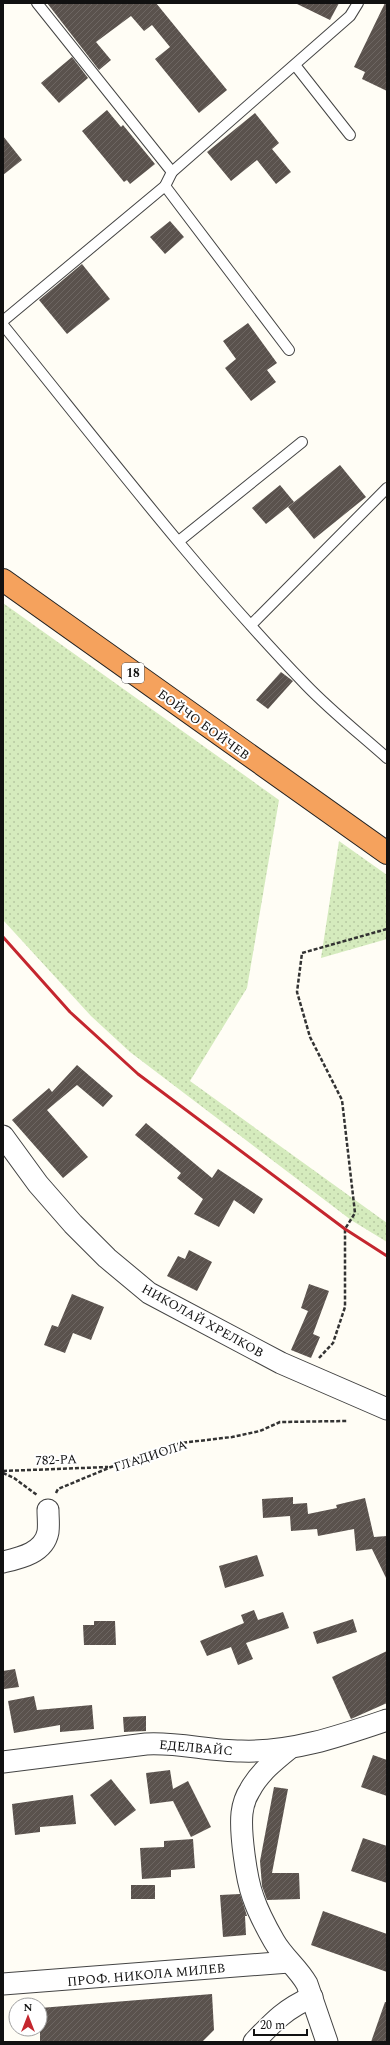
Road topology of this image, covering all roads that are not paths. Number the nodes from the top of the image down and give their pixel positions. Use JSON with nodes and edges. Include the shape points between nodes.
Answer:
{"nodes":[{"id":1,"x":37,"y":3,"type":"edge"},
{"id":2,"x":358,"y":3,"type":"edge"},
{"id":3,"x":295,"y":65,"type":"junction"},
{"id":4,"x":350,"y":135,"type":"dead end"},
{"id":5,"x":172,"y":172,"type":"junction"},
{"id":6,"x":165,"y":186,"type":"junction"},
{"id":7,"x":3,"y":321,"type":"edge"},
{"id":8,"x":3,"y":325,"type":"edge"},
{"id":9,"x":289,"y":350,"type":"dead end"},
{"id":10,"x":302,"y":442,"type":"dead end"},
{"id":11,"x":387,"y":488,"type":"edge"},
{"id":12,"x":179,"y":541,"type":"junction"},
{"id":13,"x":3,"y":580,"type":"edge"},
{"id":14,"x":251,"y":625,"type":"junction"},
{"id":15,"x":387,"y":758,"type":"edge"},
{"id":16,"x":387,"y":852,"type":"edge"},
{"id":17,"x":3,"y":1136,"type":"edge"},
{"id":18,"x":387,"y":1409,"type":"edge"},
{"id":19,"x":48,"y":1510,"type":"road end"},
{"id":20,"x":3,"y":1562,"type":"edge"},
{"id":21,"x":387,"y":1720,"type":"edge"},
{"id":22,"x":290,"y":1748,"type":"junction"},
{"id":23,"x":3,"y":1762,"type":"edge"},
{"id":24,"x":289,"y":1962,"type":"junction"},
{"id":25,"x":3,"y":1984,"type":"edge"},
{"id":26,"x":312,"y":1997,"type":"junction"},
{"id":27,"x":254,"y":2042,"type":"edge"},
{"id":28,"x":327,"y":2042,"type":"edge"}],
"edges":[{"from":1,"to":5,"type":"lane"},
{"from":2,"to":3,"type":"lane","via":[[350,16]]},
{"from":3,"to":4,"type":"lane"},
{"from":3,"to":5,"type":"lane"},
{"from":5,"to":6,"type":"lane"},
{"from":6,"to":7,"type":"lane"},
{"from":6,"to":9,"type":"lane"},
{"from":8,"to":12,"type":"lane"},
{"from":10,"to":12,"type":"lane"},
{"from":11,"to":14,"type":"lane"},
{"from":12,"to":14,"type":"lane"},
{"from":13,"to":16,"type":"highway","name":"БОЙЧО БОЙЧЕВ","number":"18"},
{"from":14,"to":15,"type":"lane","via":[[307,687]]},
{"from":17,"to":18,"type":"street","name":"НИКОЛАЙ ХРЕЛКОВ","via":[[38,1184],[73,1224],[107,1258],[149,1293],[280,1363]]},
{"from":19,"to":20,"type":"street","via":[[48,1533],[40,1546],[26,1556]]},
{"from":21,"to":22,"type":"street","name":"ЕДЕЛВАЙС"},
{"from":22,"to":23,"type":"street","name":"ЕДЕЛВАЙС","via":[[243,1752],[163,1743]]},
{"from":22,"to":24,"type":"street","via":[[256,1780],[242,1813],[252,1896],[274,1941]]},
{"from":24,"to":25,"type":"street","name":"ПРОФ. НИКОЛА МИЛЕВ"},
{"from":24,"to":26,"type":"street","via":[[302,1976]]},
{"from":26,"to":27,"type":"street","via":[[283,2012]]},
{"from":26,"to":28,"type":"street"}]}
